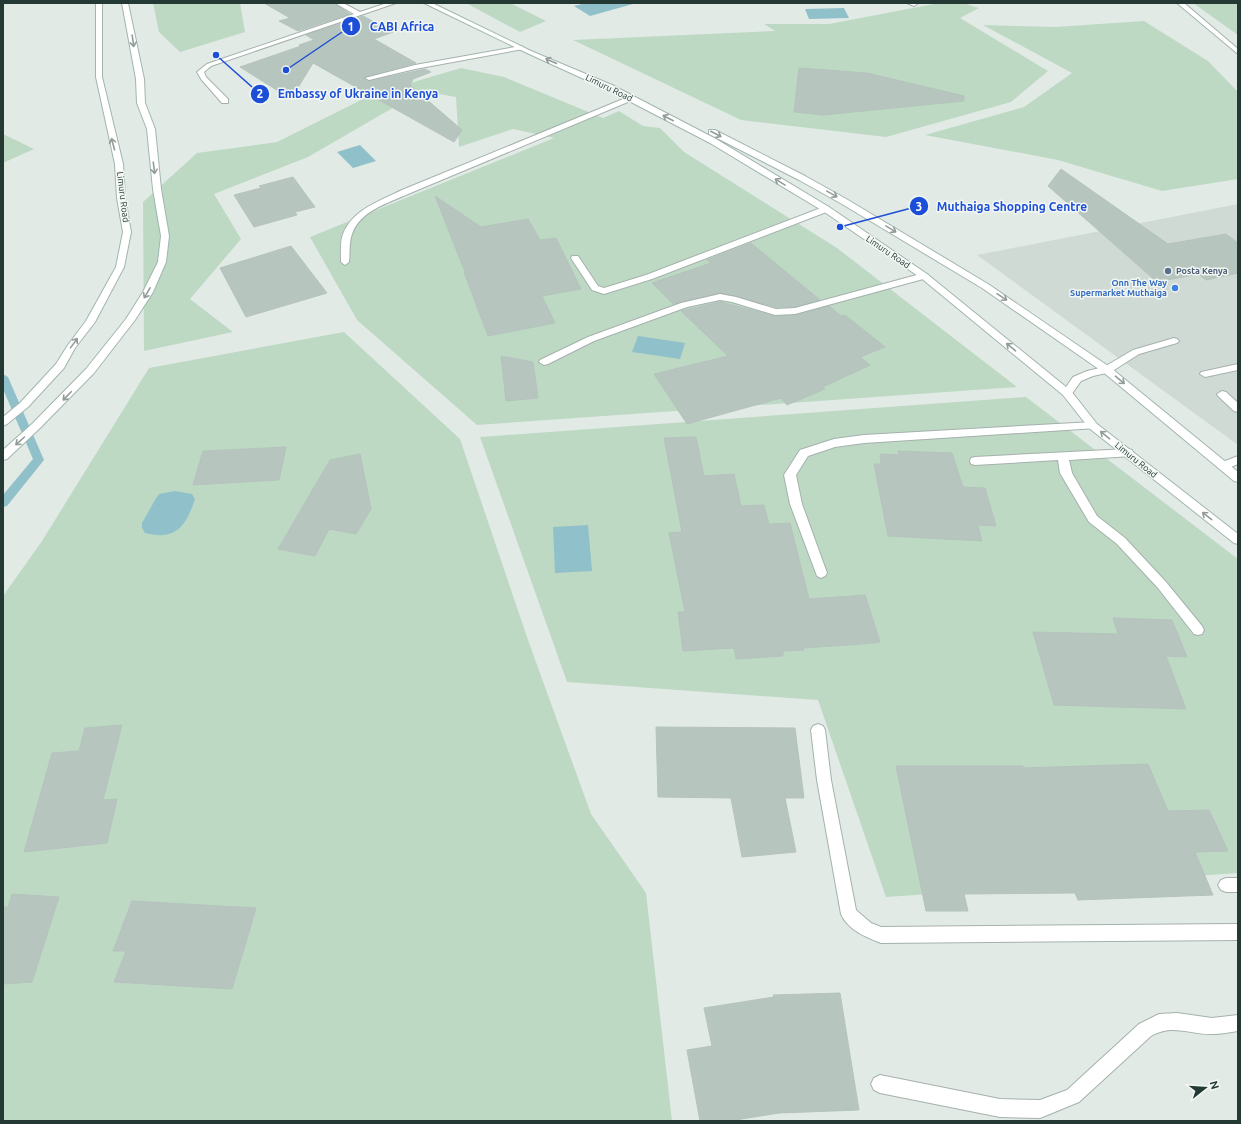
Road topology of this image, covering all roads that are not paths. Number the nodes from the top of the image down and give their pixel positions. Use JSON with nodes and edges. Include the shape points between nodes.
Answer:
{"nodes":[{"id":1,"x":100,"y":3,"type":"edge"},
{"id":2,"x":125,"y":3,"type":"edge"},
{"id":3,"x":338,"y":3,"type":"edge"},
{"id":4,"x":393,"y":3,"type":"edge"},
{"id":5,"x":426,"y":3,"type":"edge"},
{"id":6,"x":441,"y":3,"type":"edge"},
{"id":7,"x":1180,"y":3,"type":"edge"},
{"id":8,"x":359,"y":14,"type":"junction"},
{"id":9,"x":521,"y":48,"type":"junction"},
{"id":10,"x":1238,"y":52,"type":"edge"},
{"id":11,"x":369,"y":78,"type":"dead end"},
{"id":12,"x":631,"y":99,"type":"junction"},
{"id":13,"x":225,"y":101,"type":"dead end"},
{"id":14,"x":826,"y":210,"type":"junction"},
{"id":15,"x":575,"y":258,"type":"dead end"},
{"id":16,"x":345,"y":262,"type":"dead end"},
{"id":17,"x":924,"y":276,"type":"junction"},
{"id":18,"x":1174,"y":341,"type":"dead end"},
{"id":19,"x":544,"y":362,"type":"dead end"},
{"id":20,"x":1238,"y":367,"type":"edge"},
{"id":21,"x":1108,"y":370,"type":"junction"},
{"id":22,"x":1205,"y":374,"type":"dead end"},
{"id":23,"x":1067,"y":393,"type":"junction"},
{"id":24,"x":1222,"y":394,"type":"dead end"},
{"id":25,"x":1238,"y":409,"type":"edge"},
{"id":26,"x":3,"y":422,"type":"edge"},
{"id":27,"x":1093,"y":426,"type":"junction"},
{"id":28,"x":1128,"y":453,"type":"junction"},
{"id":29,"x":3,"y":456,"type":"edge"},
{"id":30,"x":1063,"y":456,"type":"junction"},
{"id":31,"x":1238,"y":460,"type":"edge"},
{"id":32,"x":975,"y":461,"type":"dead end"},
{"id":33,"x":1224,"y":466,"type":"junction"},
{"id":34,"x":1238,"y":478,"type":"edge"},
{"id":35,"x":1238,"y":540,"type":"edge"},
{"id":36,"x":821,"y":573,"type":"dead end"},
{"id":37,"x":1198,"y":630,"type":"dead end"},
{"id":38,"x":818,"y":730,"type":"dead end"},
{"id":39,"x":1238,"y":932,"type":"edge"},
{"id":40,"x":1238,"y":1023,"type":"edge"},
{"id":41,"x":880,"y":1084,"type":"dead end"}],
"edges":[{"from":26,"to":1,"type":"main road","name":"Limuru Road","one_way":true,"via":[[24,405],[60,366],[90,322],[120,267],[127,232],[119,164],[99,77]]},
{"from":2,"to":29,"type":"main road","one_way":true,"via":[[140,78],[141,103],[151,129],[165,236],[162,262],[148,292],[130,320],[90,371]]},
{"from":3,"to":8,"type":"main road"},
{"from":4,"to":8,"type":"main road"},
{"from":5,"to":9,"type":"main road","name":"Limuru Road"},
{"from":6,"to":21,"type":"main road","name":"Limuru Road","one_way":true,"via":[[622,86],[808,182],[985,286]]},
{"from":7,"to":10,"type":"main road"},
{"from":8,"to":13,"type":"main road","via":[[203,68],[200,72],[203,78]]},
{"from":9,"to":11,"type":"main road"},
{"from":12,"to":9,"type":"main road","name":"Limuru Road","one_way":true},
{"from":14,"to":12,"type":"main road","name":"Limuru Road","one_way":true,"via":[[713,141]]},
{"from":12,"to":16,"type":"main road","via":[[368,209],[354,222],[347,235]]},
{"from":14,"to":15,"type":"main road","via":[[649,277],[604,291],[595,288]]},
{"from":14,"to":17,"type":"main road","name":"Limuru Road"},
{"from":17,"to":19,"type":"main road","via":[[796,311],[775,312],[720,297],[684,305],[591,339]]},
{"from":23,"to":17,"type":"main road","name":"Limuru Road","one_way":true},
{"from":18,"to":21,"type":"main road","via":[[1136,352]]},
{"from":20,"to":22,"type":"main road"},
{"from":21,"to":23,"type":"main road","via":[[1077,379]]},
{"from":21,"to":33,"type":"main road","name":"Limuru Road","one_way":true},
{"from":23,"to":27,"type":"main road","name":"Limuru Road"},
{"from":24,"to":25,"type":"main road"},
{"from":28,"to":27,"type":"main road","name":"Limuru Road","one_way":true},
{"from":27,"to":36,"type":"main road","via":[[864,439],[834,442],[804,453],[790,475],[796,504]]},
{"from":28,"to":30,"type":"main road"},
{"from":35,"to":28,"type":"main road","name":"Limuru Road","one_way":true},
{"from":30,"to":32,"type":"main road"},
{"from":30,"to":37,"type":"main road","via":[[1066,473],[1093,519],[1121,541],[1162,585]]},
{"from":31,"to":33,"type":"main road"},
{"from":33,"to":34,"type":"main road","name":"Limuru Road"},
{"from":38,"to":39,"type":"main road","via":[[824,780],[849,914],[866,928],[881,935]]},
{"from":40,"to":41,"type":"main road","via":[[1212,1026],[1177,1020],[1159,1022],[1145,1030],[1073,1096],[1040,1109],[1000,1108]]}]}
